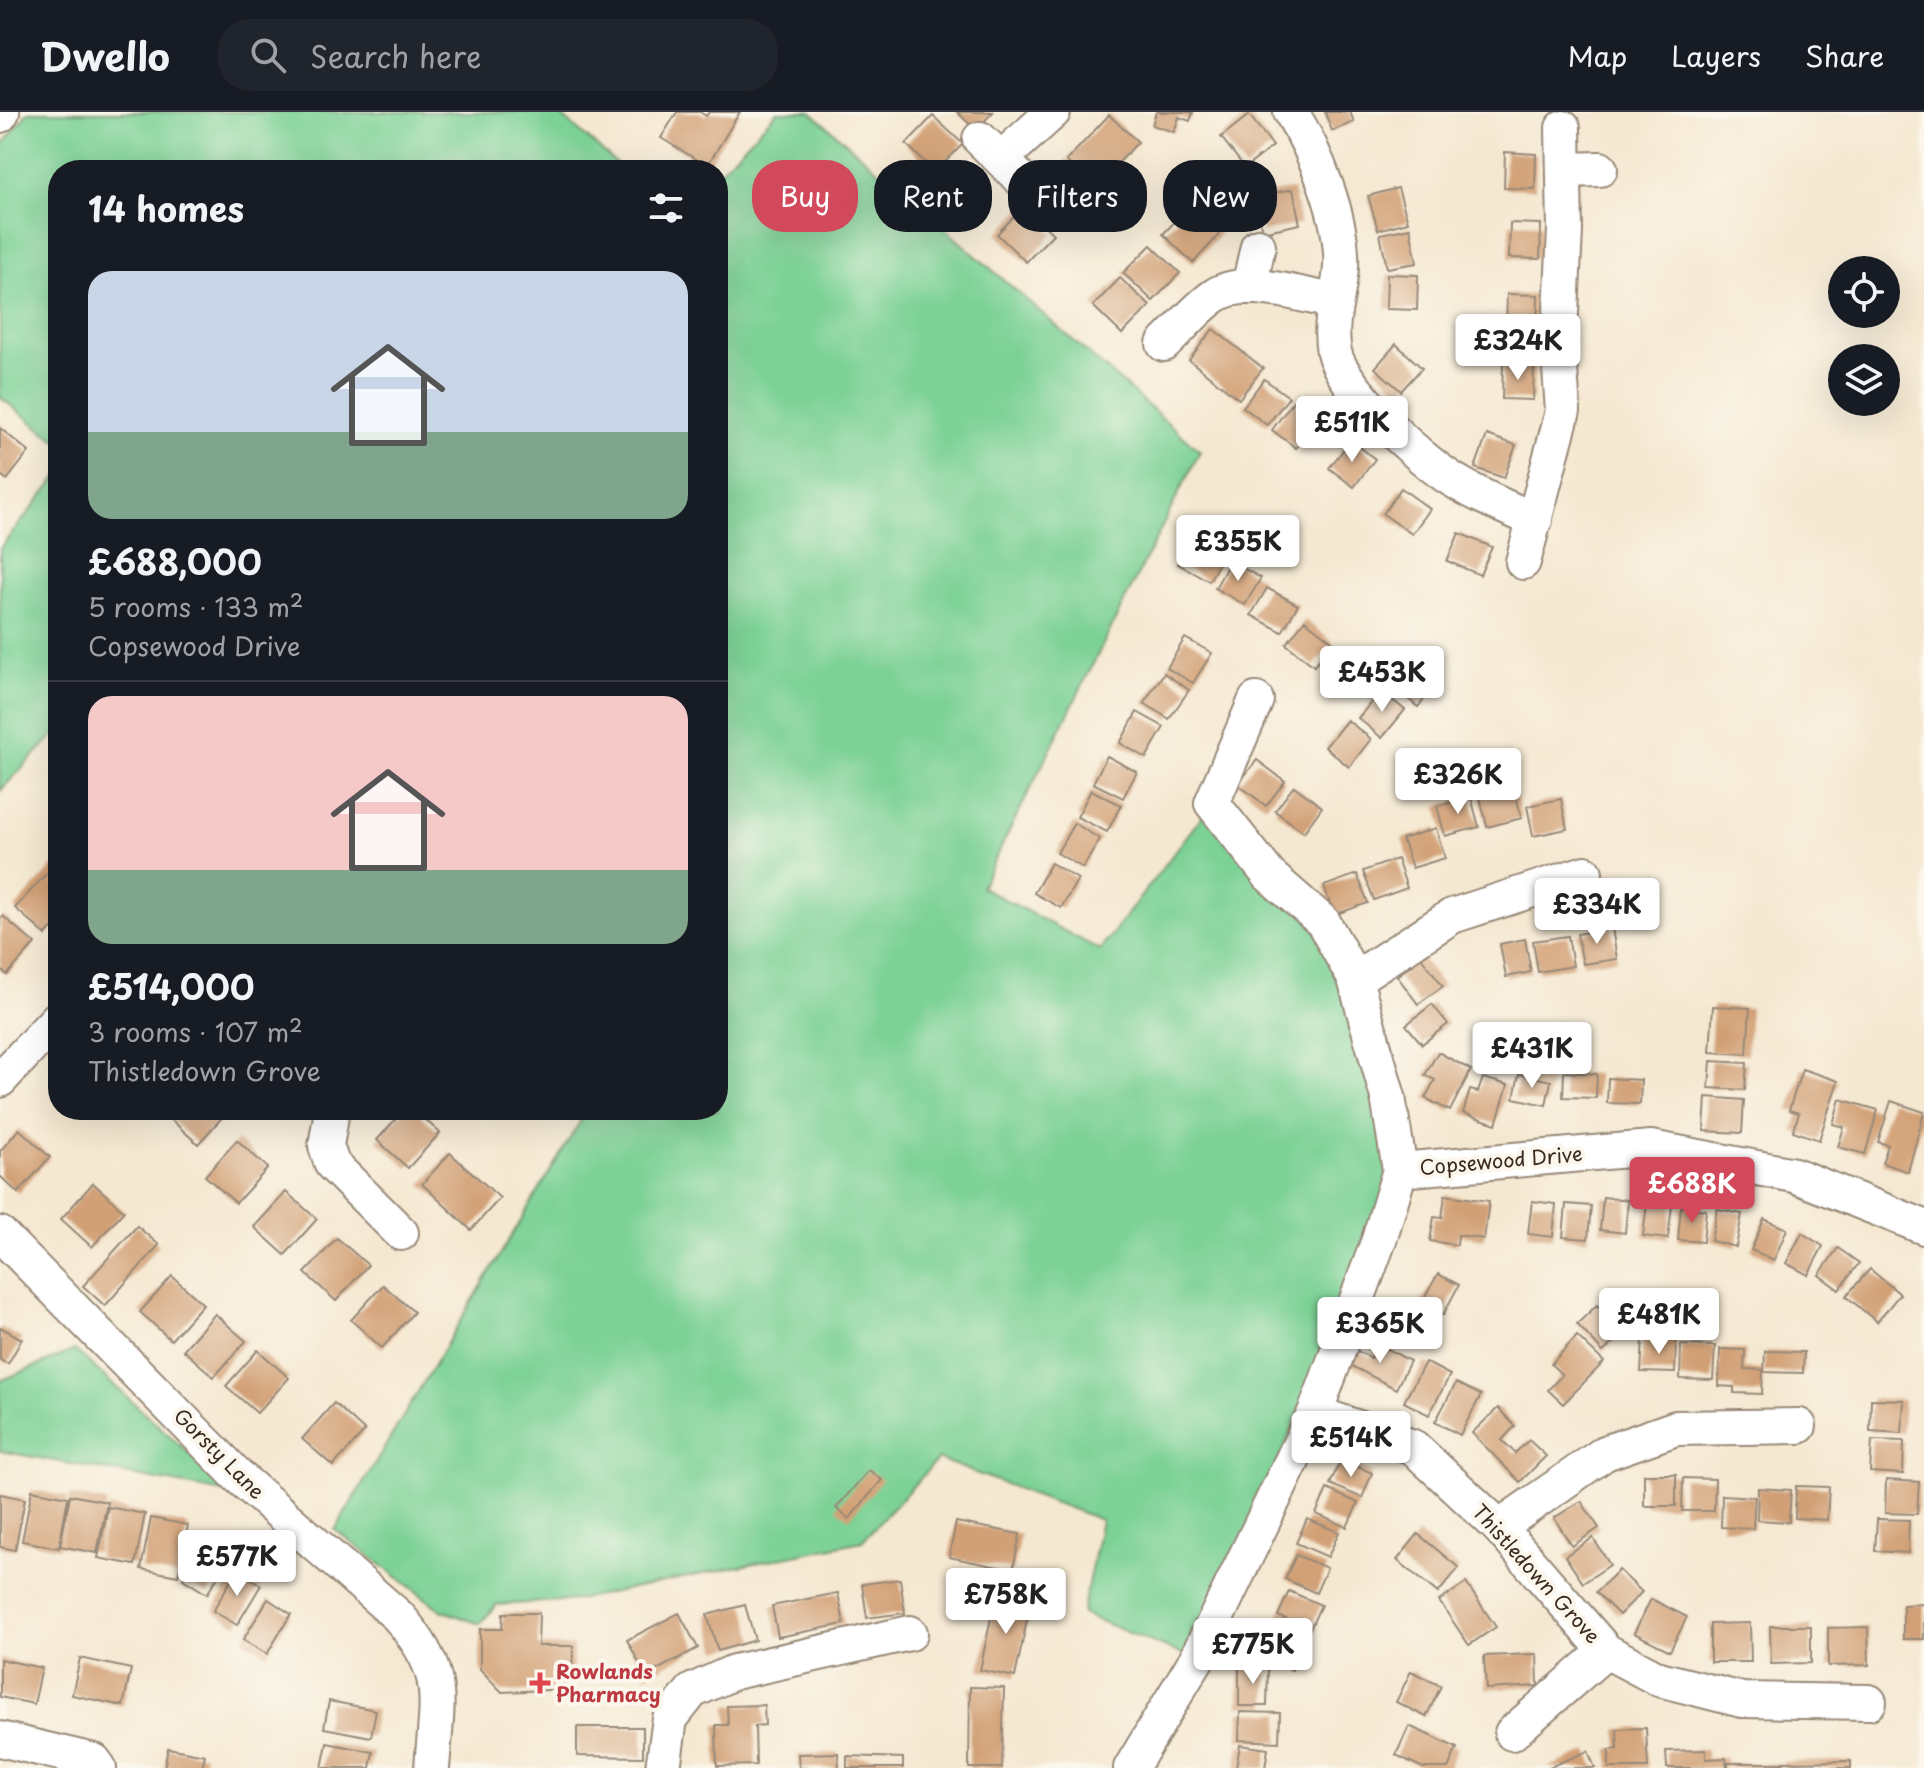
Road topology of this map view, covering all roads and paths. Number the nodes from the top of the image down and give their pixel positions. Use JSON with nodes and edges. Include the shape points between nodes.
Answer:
{"nodes":[{"id":1,"x":1053,"y":112,"type":"edge"},
{"id":2,"x":1291,"y":112,"type":"edge"},
{"id":3,"x":1563,"y":128,"type":"dead end"},
{"id":4,"x":1002,"y":160,"type":"dead end"},
{"id":5,"x":1600,"y":169,"type":"dead end"},
{"id":6,"x":1564,"y":170,"type":"junction"},
{"id":7,"x":1258,"y":246,"type":"dead end"},
{"id":8,"x":1249,"y":287,"type":"junction"},
{"id":9,"x":1334,"y":301,"type":"junction"},
{"id":10,"x":1164,"y":344,"type":"dead end"},
{"id":11,"x":1535,"y":520,"type":"junction"},
{"id":12,"x":1523,"y":562,"type":"dead end"},
{"id":13,"x":1256,"y":700,"type":"dead end"},
{"id":14,"x":1585,"y":873,"type":"dead end"},
{"id":15,"x":1355,"y":979,"type":"junction"},
{"id":16,"x":48,"y":1029,"type":"edge"},
{"id":17,"x":0,"y":1080,"type":"edge"},
{"id":18,"x":330,"y":1120,"type":"edge"},
{"id":19,"x":1400,"y":1170,"type":"junction"},
{"id":20,"x":1924,"y":1227,"type":"edge"},
{"id":21,"x":401,"y":1233,"type":"dead end"},
{"id":22,"x":0,"y":1234,"type":"edge"},
{"id":23,"x":1315,"y":1413,"type":"junction"},
{"id":24,"x":1799,"y":1426,"type":"dead end"},
{"id":25,"x":1499,"y":1527,"type":"junction"},
{"id":26,"x":910,"y":1633,"type":"dead end"},
{"id":27,"x":1606,"y":1651,"type":"junction"},
{"id":28,"x":1869,"y":1702,"type":"dead end"},
{"id":29,"x":1512,"y":1733,"type":"dead end"},
{"id":30,"x":0,"y":1739,"type":"edge"},
{"id":31,"x":99,"y":1768,"type":"edge"},
{"id":32,"x":432,"y":1768,"type":"edge"},
{"id":33,"x":663,"y":1768,"type":"edge"},
{"id":34,"x":1131,"y":1768,"type":"edge"}],
"edges":[{"from":1,"to":4,"type":"street"},
{"from":2,"to":9,"type":"street","via":[[1315,158],[1338,232],[1340,271]]},
{"from":3,"to":6,"type":"street"},
{"from":5,"to":6,"type":"street"},
{"from":6,"to":11,"type":"street","via":[[1559,355],[1563,411]]},
{"from":7,"to":8,"type":"street"},
{"from":8,"to":9,"type":"street"},
{"from":8,"to":10,"type":"street","via":[[1215,295]]},
{"from":9,"to":11,"type":"street","via":[[1334,352],[1367,405],[1449,478]]},
{"from":11,"to":12,"type":"street"},
{"from":13,"to":15,"type":"street","via":[[1212,803],[1269,875],[1323,922]]},
{"from":14,"to":15,"type":"street","via":[[1452,916]]},
{"from":15,"to":19,"type":"street","via":[[1388,1097]]},
{"from":16,"to":17,"type":"street"},
{"from":18,"to":21,"type":"street","via":[[326,1146],[332,1164]]},
{"from":19,"to":20,"type":"street","name":"Copsewood Drive","via":[[1651,1148],[1794,1175]]},
{"from":19,"to":23,"type":"street"},
{"from":22,"to":32,"type":"street","name":"Gorsty Lane","via":[[239,1477],[416,1636],[435,1671]]},
{"from":23,"to":25,"type":"street","name":"Thistledown Grove","via":[[1413,1447]]},
{"from":23,"to":34,"type":"street","via":[[1196,1660]]},
{"from":24,"to":25,"type":"street","via":[[1676,1428],[1605,1453]]},
{"from":25,"to":27,"type":"street","name":"Thistledown Grove"},
{"from":26,"to":33,"type":"street","via":[[734,1672],[692,1691],[670,1719]]},
{"from":27,"to":28,"type":"street","name":"Thistledown Grove","via":[[1659,1679],[1742,1700]]},
{"from":27,"to":29,"type":"street"},
{"from":30,"to":31,"type":"street","via":[[94,1761]]}]}
